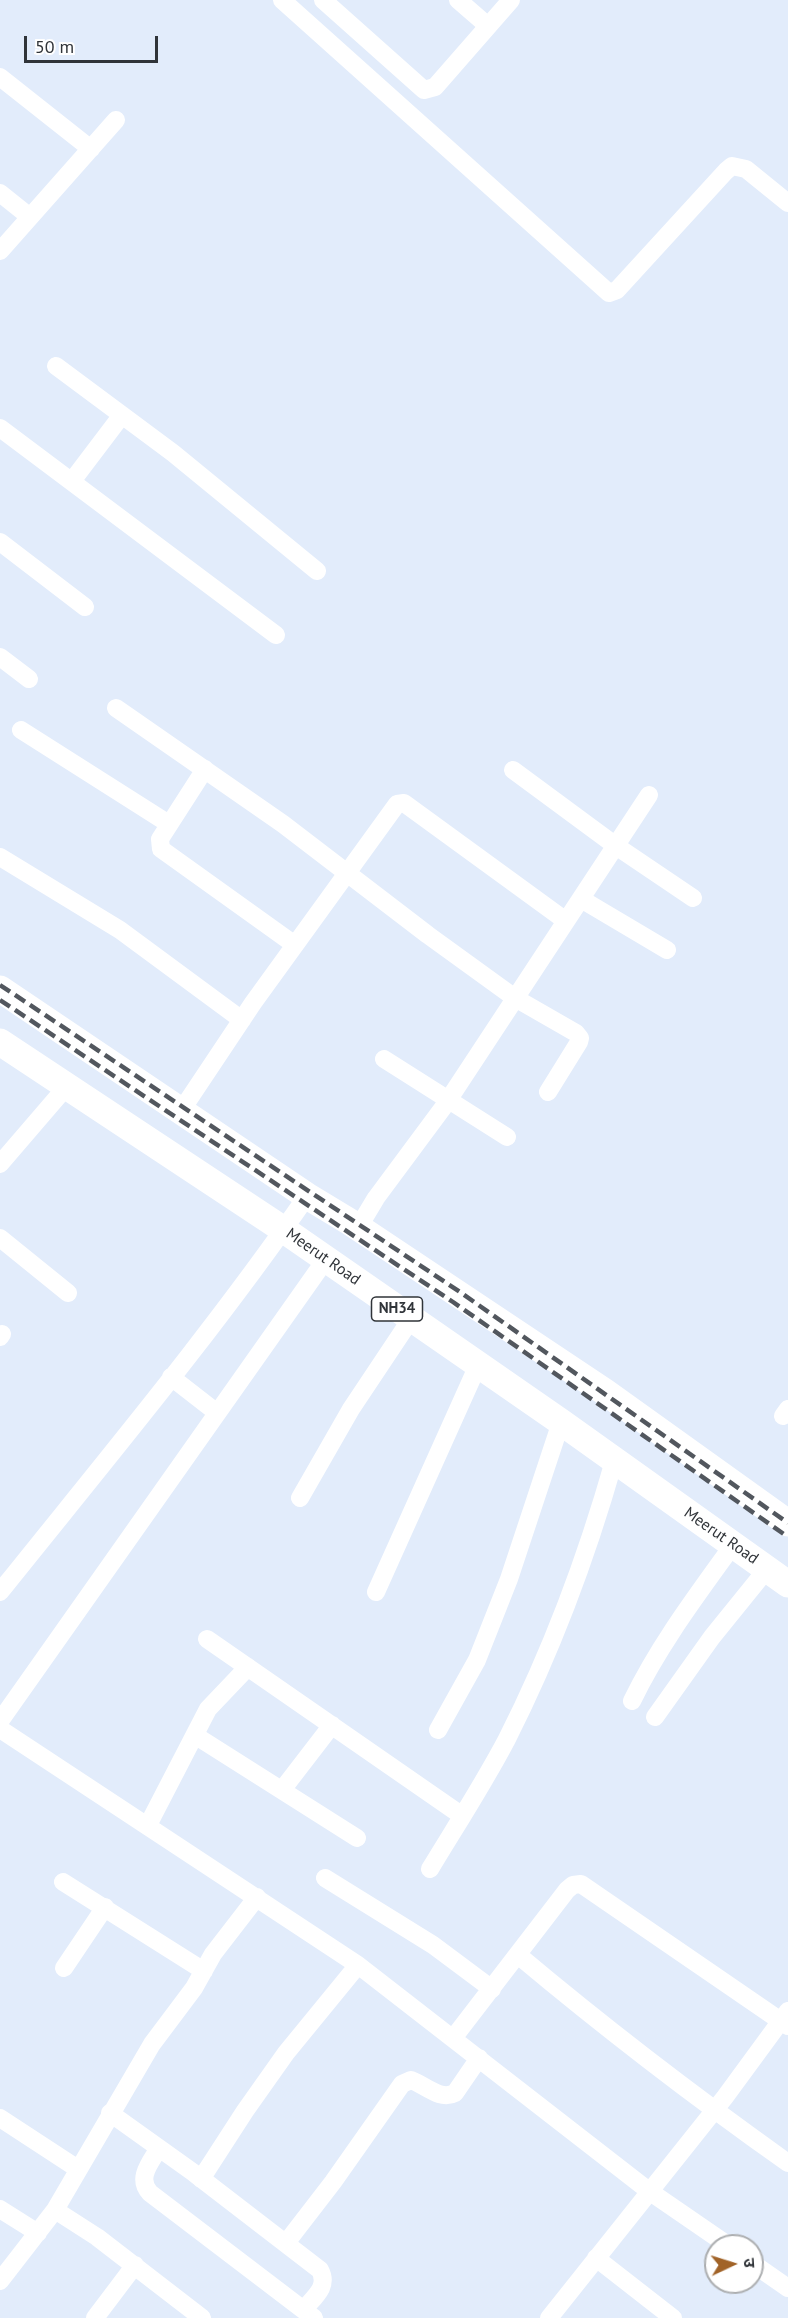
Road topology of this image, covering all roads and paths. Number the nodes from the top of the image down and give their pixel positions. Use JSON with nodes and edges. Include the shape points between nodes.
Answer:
{"nodes":[{"id":1,"x":282,"y":0,"type":"edge"},
{"id":2,"x":323,"y":0,"type":"edge"},
{"id":3,"x":458,"y":0,"type":"edge"},
{"id":4,"x":511,"y":0,"type":"edge"},
{"id":5,"x":488,"y":26,"type":"junction"},
{"id":6,"x":0,"y":77,"type":"edge"},
{"id":7,"x":116,"y":120,"type":"dead end"},
{"id":8,"x":91,"y":149,"type":"junction"},
{"id":9,"x":0,"y":193,"type":"edge"},
{"id":10,"x":788,"y":203,"type":"edge"},
{"id":11,"x":30,"y":217,"type":"junction"},
{"id":12,"x":0,"y":251,"type":"edge"},
{"id":13,"x":56,"y":366,"type":"dead end"},
{"id":14,"x":122,"y":415,"type":"junction"},
{"id":15,"x":0,"y":428,"type":"edge"},
{"id":16,"x":72,"y":481,"type":"junction"},
{"id":17,"x":0,"y":542,"type":"edge"},
{"id":18,"x":317,"y":571,"type":"dead end"},
{"id":19,"x":85,"y":607,"type":"dead end"},
{"id":20,"x":276,"y":635,"type":"dead end"},
{"id":21,"x":0,"y":657,"type":"edge"},
{"id":22,"x":29,"y":679,"type":"dead end"},
{"id":23,"x":116,"y":708,"type":"dead end"},
{"id":24,"x":21,"y":730,"type":"dead end"},
{"id":25,"x":205,"y":769,"type":"junction"},
{"id":26,"x":513,"y":770,"type":"dead end"},
{"id":27,"x":649,"y":795,"type":"dead end"},
{"id":28,"x":169,"y":824,"type":"junction"},
{"id":29,"x":616,"y":846,"type":"junction"},
{"id":30,"x":0,"y":857,"type":"edge"},
{"id":31,"x":347,"y":873,"type":"junction"},
{"id":32,"x":693,"y":898,"type":"dead end"},
{"id":33,"x":580,"y":899,"type":"junction"},
{"id":34,"x":566,"y":921,"type":"junction"},
{"id":35,"x":295,"y":945,"type":"junction"},
{"id":36,"x":667,"y":950,"type":"dead end"},
{"id":37,"x":0,"y":989,"type":"edge"},
{"id":38,"x":515,"y":998,"type":"junction"},
{"id":39,"x":242,"y":1020,"type":"junction"},
{"id":40,"x":0,"y":1042,"type":"edge"},
{"id":41,"x":384,"y":1059,"type":"dead end"},
{"id":42,"x":67,"y":1086,"type":"junction"},
{"id":43,"x":548,"y":1092,"type":"dead end"},
{"id":44,"x":449,"y":1100,"type":"junction"},
{"id":45,"x":181,"y":1111,"type":"junction"},
{"id":46,"x":507,"y":1137,"type":"dead end"},
{"id":47,"x":0,"y":1164,"type":"edge"},
{"id":48,"x":307,"y":1196,"type":"junction"},
{"id":49,"x":358,"y":1228,"type":"junction"},
{"id":50,"x":284,"y":1230,"type":"junction"},
{"id":51,"x":0,"y":1238,"type":"edge"},
{"id":52,"x":326,"y":1259,"type":"junction"},
{"id":53,"x":68,"y":1293,"type":"dead end"},
{"id":54,"x":411,"y":1319,"type":"junction"},
{"id":55,"x":477,"y":1365,"type":"junction"},
{"id":56,"x":171,"y":1377,"type":"junction"},
{"id":57,"x":216,"y":1412,"type":"junction"},
{"id":58,"x":561,"y":1422,"type":"junction"},
{"id":59,"x":614,"y":1461,"type":"junction"},
{"id":60,"x":300,"y":1498,"type":"dead end"},
{"id":61,"x":788,"y":1523,"type":"edge"},
{"id":62,"x":733,"y":1545,"type":"junction"},
{"id":63,"x":777,"y":1576,"type":"edge"},
{"id":64,"x":0,"y":1592,"type":"edge"},
{"id":65,"x":376,"y":1592,"type":"dead end"},
{"id":66,"x":207,"y":1639,"type":"dead end"},
{"id":67,"x":248,"y":1667,"type":"junction"},
{"id":68,"x":632,"y":1701,"type":"dead end"},
{"id":69,"x":655,"y":1717,"type":"dead end"},
{"id":70,"x":0,"y":1721,"type":"edge"},
{"id":71,"x":332,"y":1725,"type":"junction"},
{"id":72,"x":0,"y":1729,"type":"edge"},
{"id":73,"x":438,"y":1730,"type":"dead end"},
{"id":74,"x":196,"y":1736,"type":"junction"},
{"id":75,"x":282,"y":1790,"type":"junction"},
{"id":76,"x":461,"y":1815,"type":"junction"},
{"id":77,"x":148,"y":1825,"type":"junction"},
{"id":78,"x":357,"y":1838,"type":"dead end"},
{"id":79,"x":430,"y":1869,"type":"dead end"},
{"id":80,"x":325,"y":1878,"type":"dead end"},
{"id":81,"x":63,"y":1882,"type":"dead end"},
{"id":82,"x":258,"y":1897,"type":"junction"},
{"id":83,"x":105,"y":1907,"type":"junction"},
{"id":84,"x":518,"y":1955,"type":"junction"},
{"id":85,"x":358,"y":1965,"type":"junction"},
{"id":86,"x":64,"y":1968,"type":"dead end"},
{"id":87,"x":204,"y":1971,"type":"junction"},
{"id":88,"x":492,"y":1989,"type":"junction"},
{"id":89,"x":786,"y":2019,"type":"edge"},
{"id":90,"x":454,"y":2037,"type":"junction"},
{"id":91,"x":479,"y":2058,"type":"junction"},
{"id":92,"x":714,"y":2111,"type":"junction"},
{"id":93,"x":110,"y":2113,"type":"junction"},
{"id":94,"x":0,"y":2118,"type":"edge"},
{"id":95,"x":159,"y":2148,"type":"junction"},
{"id":96,"x":780,"y":2149,"type":"edge"},
{"id":97,"x":788,"y":2163,"type":"edge"},
{"id":98,"x":78,"y":2169,"type":"junction"},
{"id":99,"x":201,"y":2179,"type":"junction"},
{"id":100,"x":649,"y":2191,"type":"junction"},
{"id":101,"x":0,"y":2209,"type":"edge"},
{"id":102,"x":55,"y":2210,"type":"junction"},
{"id":103,"x":38,"y":2233,"type":"junction"},
{"id":104,"x":712,"y":2234,"type":"edge"},
{"id":105,"x":286,"y":2243,"type":"junction"},
{"id":106,"x":596,"y":2258,"type":"junction"},
{"id":107,"x":135,"y":2265,"type":"junction"},
{"id":108,"x":764,"y":2271,"type":"edge"},
{"id":109,"x":0,"y":2281,"type":"edge"},
{"id":110,"x":788,"y":2288,"type":"edge"},
{"id":111,"x":309,"y":2314,"type":"edge"},
{"id":112,"x":551,"y":2317,"type":"edge"},
{"id":113,"x":95,"y":2318,"type":"edge"},
{"id":114,"x":202,"y":2318,"type":"edge"},
{"id":115,"x":673,"y":2318,"type":"edge"}],
"edges":[{"from":1,"to":10,"type":"street","via":[[609,293],[617,290],[732,166],[746,169]]},
{"from":2,"to":5,"type":"street","via":[[424,90],[435,87]]},
{"from":3,"to":5,"type":"street"},
{"from":4,"to":5,"type":"street"},
{"from":6,"to":8,"type":"street"},
{"from":7,"to":8,"type":"street"},
{"from":8,"to":11,"type":"street"},
{"from":9,"to":11,"type":"street"},
{"from":11,"to":12,"type":"street"},
{"from":13,"to":14,"type":"street"},
{"from":14,"to":16,"type":"street"},
{"from":14,"to":18,"type":"street"},
{"from":15,"to":16,"type":"street"},
{"from":16,"to":20,"type":"street"},
{"from":17,"to":19,"type":"street"},
{"from":21,"to":22,"type":"street"},
{"from":23,"to":25,"type":"street"},
{"from":24,"to":28,"type":"street"},
{"from":25,"to":28,"type":"street"},
{"from":25,"to":31,"type":"street"},
{"from":26,"to":29,"type":"street"},
{"from":27,"to":29,"type":"street"},
{"from":28,"to":35,"type":"street","via":[[160,839],[161,849]]},
{"from":29,"to":32,"type":"street"},
{"from":29,"to":33,"type":"street"},
{"from":30,"to":39,"type":"street","via":[[120,930]]},
{"from":31,"to":34,"type":"street","via":[[394,807],[404,804]]},
{"from":31,"to":35,"type":"street"},
{"from":31,"to":38,"type":"street"},
{"from":33,"to":34,"type":"street"},
{"from":33,"to":36,"type":"street"},
{"from":34,"to":38,"type":"street"},
{"from":35,"to":39,"type":"street"},
{"from":37,"to":45,"type":"highway","number":"NH34"},
{"from":38,"to":43,"type":"street","via":[[580,1038]]},
{"from":38,"to":44,"type":"street"},
{"from":39,"to":45,"type":"street"},
{"from":40,"to":42,"type":"highway","name":"Meerut Road","number":"NH34"},
{"from":41,"to":44,"type":"street"},
{"from":42,"to":47,"type":"street"},
{"from":42,"to":50,"type":"highway","name":"Meerut Road","number":"NH34"},
{"from":44,"to":46,"type":"street"},
{"from":44,"to":49,"type":"street"},
{"from":45,"to":48,"type":"highway","number":"NH34"},
{"from":48,"to":49,"type":"highway","number":"NH34"},
{"from":48,"to":50,"type":"street"},
{"from":49,"to":61,"type":"highway","number":"NH34","via":[[605,1392]]},
{"from":50,"to":52,"type":"highway","name":"Meerut Road","number":"NH34"},
{"from":50,"to":56,"type":"street"},
{"from":51,"to":53,"type":"street"},
{"from":52,"to":54,"type":"highway","name":"Meerut Road","number":"NH34"},
{"from":52,"to":57,"type":"street"},
{"from":54,"to":55,"type":"highway","name":"Meerut Road","number":"NH34"},
{"from":54,"to":60,"type":"street","via":[[351,1409]]},
{"from":55,"to":58,"type":"highway","name":"Meerut Road","number":"NH34"},
{"from":55,"to":65,"type":"street"},
{"from":56,"to":57,"type":"street"},
{"from":56,"to":64,"type":"street"},
{"from":57,"to":70,"type":"street"},
{"from":58,"to":59,"type":"highway","name":"Meerut Road","number":"NH34"},
{"from":58,"to":73,"type":"street","via":[[509,1579],[477,1660]]},
{"from":59,"to":62,"type":"highway","name":"Meerut Road","number":"NH34"},
{"from":59,"to":76,"type":"street","via":[[594,1530],[537,1675],[506,1741]]},
{"from":62,"to":63,"type":"highway","name":"Meerut Road","number":"NH34"},
{"from":62,"to":68,"type":"street","via":[[667,1638]]},
{"from":63,"to":69,"type":"street","via":[[712,1637]]},
{"from":66,"to":67,"type":"street"},
{"from":67,"to":71,"type":"street"},
{"from":67,"to":74,"type":"street","via":[[208,1709]]},
{"from":71,"to":75,"type":"street"},
{"from":71,"to":76,"type":"street"},
{"from":72,"to":77,"type":"street"},
{"from":74,"to":75,"type":"street"},
{"from":74,"to":77,"type":"street"},
{"from":75,"to":78,"type":"street"},
{"from":76,"to":79,"type":"street"},
{"from":77,"to":82,"type":"street"},
{"from":80,"to":88,"type":"street","via":[[433,1945]]},
{"from":81,"to":83,"type":"street"},
{"from":82,"to":85,"type":"street"},
{"from":82,"to":87,"type":"street"},
{"from":83,"to":86,"type":"street"},
{"from":83,"to":87,"type":"street"},
{"from":84,"to":88,"type":"street"},
{"from":84,"to":89,"type":"street","via":[[567,1890],[581,1884]]},
{"from":84,"to":92,"type":"street"},
{"from":85,"to":90,"type":"street"},
{"from":85,"to":99,"type":"street","via":[[280,2061]]},
{"from":87,"to":93,"type":"street","via":[[152,2044]]},
{"from":88,"to":90,"type":"street"},
{"from":89,"to":92,"type":"street"},
{"from":90,"to":91,"type":"street"},
{"from":91,"to":100,"type":"street"},
{"from":91,"to":105,"type":"street","via":[[450,2096],[411,2080],[402,2084]]},
{"from":92,"to":96,"type":"street"},
{"from":92,"to":100,"type":"street"},
{"from":93,"to":95,"type":"street"},
{"from":93,"to":98,"type":"street"},
{"from":94,"to":98,"type":"street"},
{"from":95,"to":99,"type":"street"},
{"from":95,"to":111,"type":"street","via":[[145,2173],[146,2189]]},
{"from":96,"to":97,"type":"street"},
{"from":98,"to":102,"type":"street"},
{"from":99,"to":105,"type":"street"},
{"from":100,"to":104,"type":"street"},
{"from":100,"to":106,"type":"street"},
{"from":101,"to":103,"type":"street"},
{"from":102,"to":103,"type":"street"},
{"from":102,"to":107,"type":"street"},
{"from":103,"to":109,"type":"street"},
{"from":105,"to":111,"type":"street","via":[[323,2277]]},
{"from":106,"to":112,"type":"street"},
{"from":106,"to":115,"type":"street"},
{"from":107,"to":113,"type":"street"},
{"from":107,"to":114,"type":"street"},
{"from":108,"to":110,"type":"street"}]}
